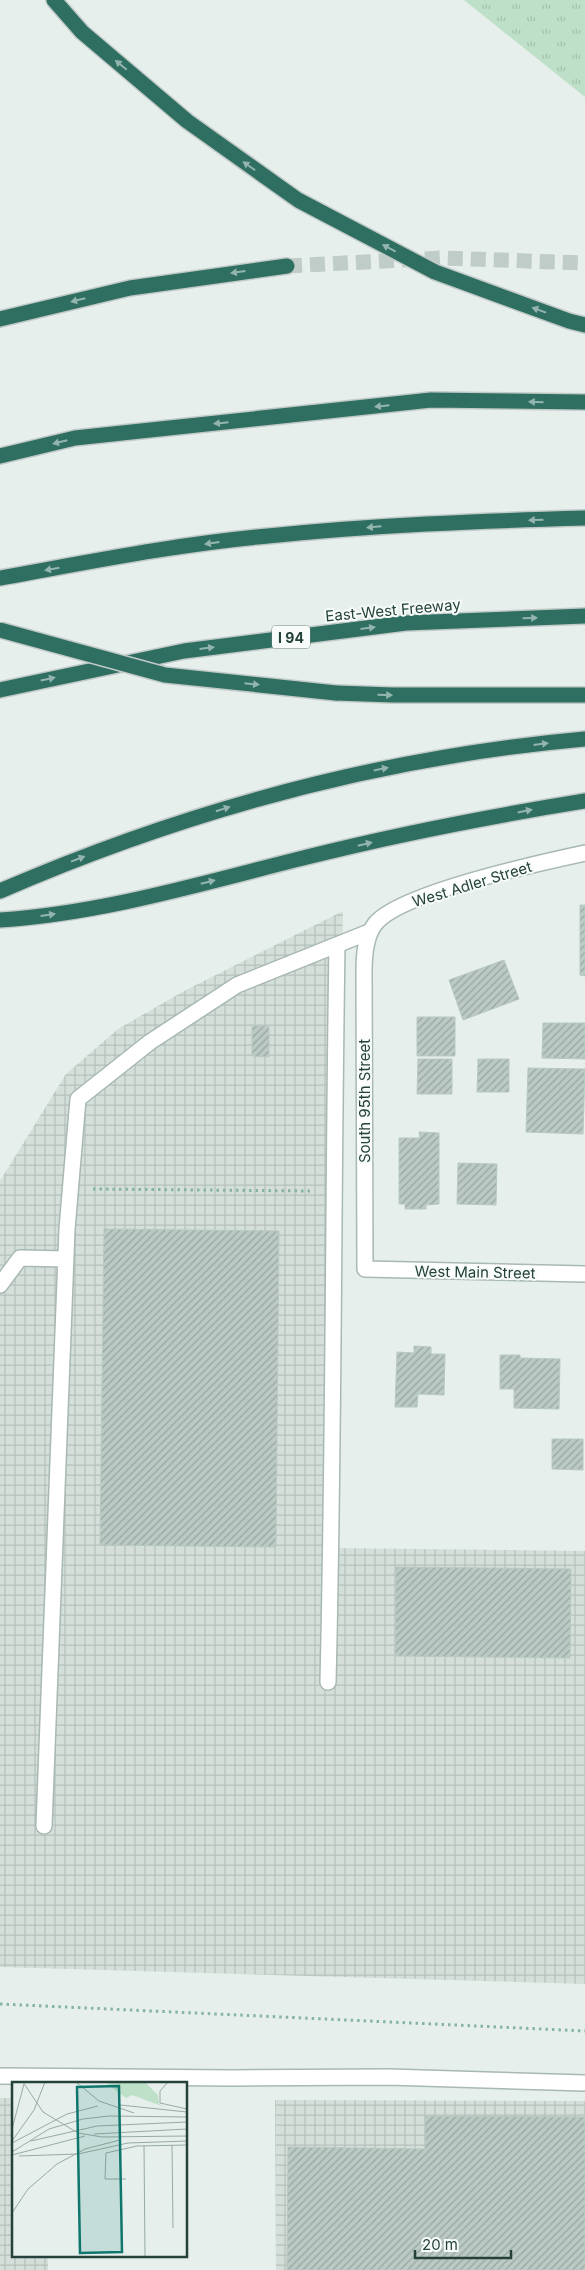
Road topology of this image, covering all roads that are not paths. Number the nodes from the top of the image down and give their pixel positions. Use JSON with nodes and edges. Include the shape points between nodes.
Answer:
{"nodes":[{"id":1,"x":54,"y":0,"type":"edge"},
{"id":2,"x":287,"y":266,"type":"tunnel mouth"},
{"id":3,"x":0,"y":319,"type":"edge"},
{"id":4,"x":585,"y":324,"type":"edge"},
{"id":5,"x":585,"y":402,"type":"edge"},
{"id":6,"x":0,"y":456,"type":"edge"},
{"id":7,"x":585,"y":518,"type":"edge"},
{"id":8,"x":0,"y":578,"type":"edge"},
{"id":9,"x":585,"y":616,"type":"edge"},
{"id":10,"x":0,"y":630,"type":"edge"},
{"id":11,"x":0,"y":690,"type":"edge"},
{"id":12,"x":585,"y":695,"type":"edge"},
{"id":13,"x":585,"y":739,"type":"edge"},
{"id":14,"x":585,"y":801,"type":"edge"},
{"id":15,"x":585,"y":853,"type":"edge"},
{"id":16,"x":0,"y":891,"type":"edge"},
{"id":17,"x":0,"y":920,"type":"edge"},
{"id":18,"x":369,"y":932,"type":"junction"},
{"id":19,"x":337,"y":946,"type":"junction"},
{"id":20,"x":66,"y":1259,"type":"junction"},
{"id":21,"x":365,"y":1269,"type":"joint"},
{"id":22,"x":585,"y":1274,"type":"edge"},
{"id":23,"x":0,"y":1285,"type":"edge"},
{"id":24,"x":328,"y":1682,"type":"dead end"},
{"id":25,"x":44,"y":1826,"type":"dead end"},
{"id":26,"x":0,"y":2076,"type":"edge"},
{"id":27,"x":585,"y":2083,"type":"edge"}],
"edges":[{"from":4,"to":1,"type":"highway","one_way":true,"via":[[435,272],[298,200],[187,121],[82,32]]},
{"from":2,"to":3,"type":"highway","one_way":true,"via":[[130,288]]},
{"from":5,"to":6,"type":"highway","one_way":true,"via":[[431,400],[75,438]]},
{"from":7,"to":8,"type":"highway","one_way":true,"via":[[413,523],[267,536],[136,553]]},
{"from":11,"to":9,"type":"highway","name":"East-West Freeway","number":"I 94","one_way":true,"via":[[193,650],[406,623]]},
{"from":10,"to":12,"type":"highway","one_way":true,"bridge":true,"via":[[165,675],[336,693]]},
{"from":16,"to":13,"type":"highway","one_way":true,"via":[[46,871],[263,796],[353,775],[484,751]]},
{"from":17,"to":14,"type":"highway","one_way":true,"via":[[84,910],[378,841]]},
{"from":15,"to":18,"type":"street","name":"West Adler Street","via":[[516,868],[412,902],[386,914]]},
{"from":18,"to":19,"type":"street"},
{"from":18,"to":21,"type":"street","name":"South 95th Street","via":[[364,965]]},
{"from":19,"to":20,"type":"street","via":[[237,985],[150,1042],[78,1099]]},
{"from":19,"to":24,"type":"street"},
{"from":20,"to":23,"type":"street","via":[[20,1258]]},
{"from":20,"to":25,"type":"street"},
{"from":21,"to":22,"type":"street","name":"West Main Street"},
{"from":26,"to":27,"type":"street","via":[[389,2077]]}]}
